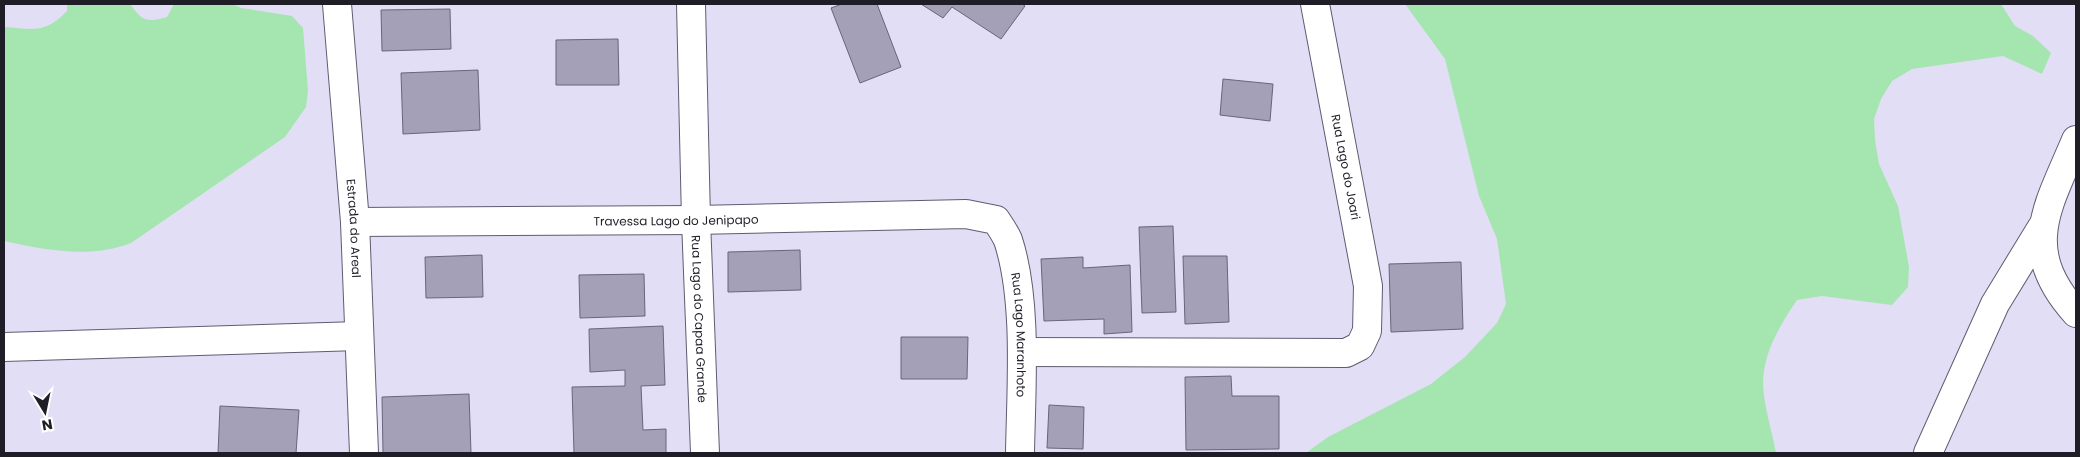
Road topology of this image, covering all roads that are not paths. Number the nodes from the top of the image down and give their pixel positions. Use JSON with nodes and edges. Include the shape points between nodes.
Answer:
{"nodes":[{"id":1,"x":337,"y":4,"type":"edge"},
{"id":2,"x":691,"y":4,"type":"edge"},
{"id":3,"x":1315,"y":4,"type":"edge"},
{"id":4,"x":2076,"y":140,"type":"edge"},
{"id":5,"x":696,"y":220,"type":"junction"},
{"id":6,"x":996,"y":220,"type":"joint"},
{"id":7,"x":355,"y":222,"type":"junction"},
{"id":8,"x":2042,"y":226,"type":"junction"},
{"id":9,"x":2068,"y":303,"type":"edge"},
{"id":10,"x":359,"y":336,"type":"junction"},
{"id":11,"x":4,"y":347,"type":"edge"},
{"id":12,"x":1022,"y":352,"type":"junction"},
{"id":13,"x":364,"y":453,"type":"edge"},
{"id":14,"x":705,"y":453,"type":"edge"},
{"id":15,"x":1020,"y":453,"type":"edge"},
{"id":16,"x":1928,"y":453,"type":"edge"}],
"edges":[{"from":1,"to":7,"type":"street","name":"Estrada do Areal"},
{"from":2,"to":5,"type":"street","name":"Rua Lago do Capaa Grande"},
{"from":3,"to":12,"type":"street","name":"Rua Lago do Joari","via":[[1368,286],[1367,331],[1360,346],[1346,353]]},
{"from":4,"to":8,"type":"street"},
{"from":5,"to":6,"type":"street","name":"Travessa Lago do Jenipapo","via":[[966,214]]},
{"from":5,"to":7,"type":"street","name":"Travessa Lago do Jenipapo"},
{"from":5,"to":14,"type":"street","name":"Rua Lago do Capaa Grande"},
{"from":6,"to":12,"type":"street","name":"Rua Lago Maranhoto","via":[[1008,239]]},
{"from":7,"to":10,"type":"street","name":"Estrada do Areal"},
{"from":8,"to":9,"type":"street","via":[[2041,246]]},
{"from":8,"to":16,"type":"street","via":[[1995,304]]},
{"from":10,"to":11,"type":"street"},
{"from":10,"to":13,"type":"street","name":"Estrada do Areal"},
{"from":12,"to":15,"type":"street","name":"Rua Lago Maranhoto"}]}
